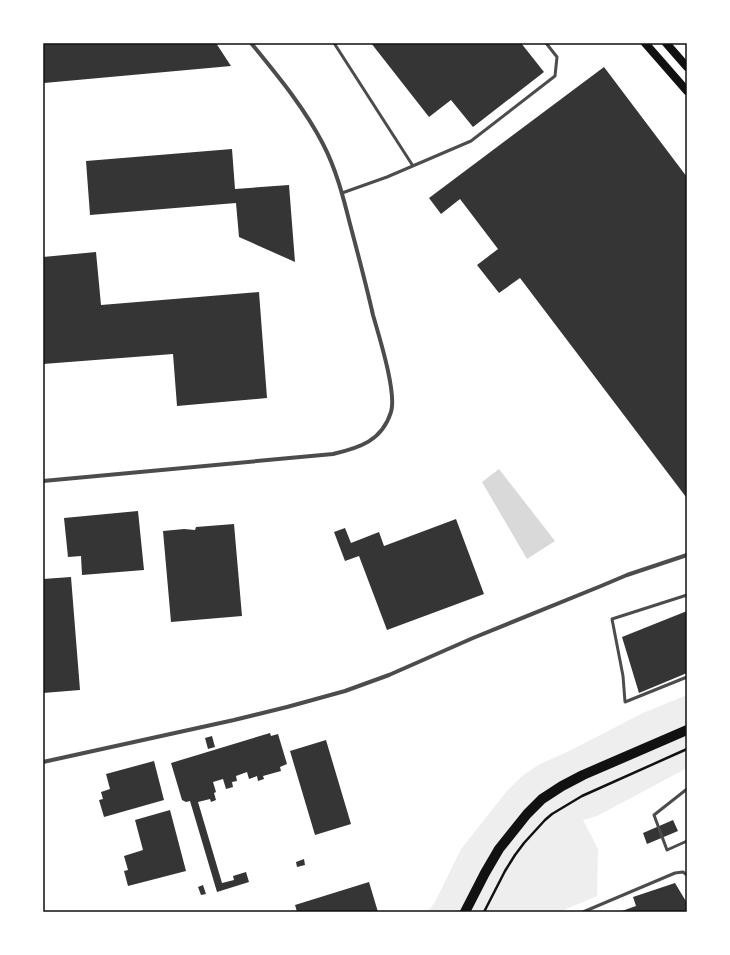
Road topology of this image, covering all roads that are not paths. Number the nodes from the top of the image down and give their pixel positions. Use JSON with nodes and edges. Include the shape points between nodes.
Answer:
{"nodes":[{"id":1,"x":251,"y":43,"type":"edge"},
{"id":2,"x":334,"y":43,"type":"edge"},
{"id":3,"x":546,"y":43,"type":"edge"},
{"id":4,"x":645,"y":43,"type":"edge"},
{"id":5,"x":666,"y":43,"type":"edge"},
{"id":6,"x":687,"y":67,"type":"edge"},
{"id":7,"x":687,"y":91,"type":"edge"},
{"id":8,"x":413,"y":166,"type":"junction"},
{"id":9,"x":342,"y":193,"type":"junction"},
{"id":10,"x":43,"y":481,"type":"edge"},
{"id":11,"x":687,"y":555,"type":"edge"},
{"id":12,"x":687,"y":595,"type":"edge"},
{"id":13,"x":687,"y":677,"type":"edge"},
{"id":14,"x":687,"y":730,"type":"edge"},
{"id":15,"x":43,"y":762,"type":"edge"},
{"id":16,"x":687,"y":789,"type":"edge"},
{"id":17,"x":687,"y":840,"type":"edge"},
{"id":18,"x":687,"y":875,"type":"edge"},
{"id":19,"x":466,"y":912,"type":"edge"},
{"id":20,"x":583,"y":912,"type":"edge"}],
"edges":[{"from":1,"to":9,"type":"street","via":[[309,118],[330,158]]},
{"from":2,"to":8,"type":"lane"},
{"from":3,"to":8,"type":"lane","via":[[557,58],[555,76],[471,141]]},
{"from":4,"to":7,"type":"main road"},
{"from":5,"to":6,"type":"main road"},
{"from":8,"to":9,"type":"lane"},
{"from":9,"to":10,"type":"street","via":[[386,366],[392,400],[392,411],[388,420],[374,438],[355,449],[333,454]]},
{"from":11,"to":15,"type":"street","via":[[601,586],[345,691],[250,716]]},
{"from":12,"to":13,"type":"lane","via":[[612,619],[623,676],[625,702]]},
{"from":14,"to":19,"type":"main road","via":[[583,775],[542,799],[500,849]]},
{"from":16,"to":17,"type":"lane","via":[[654,815],[667,850]]},
{"from":18,"to":20,"type":"lane","via":[[683,872],[674,873]]}]}
